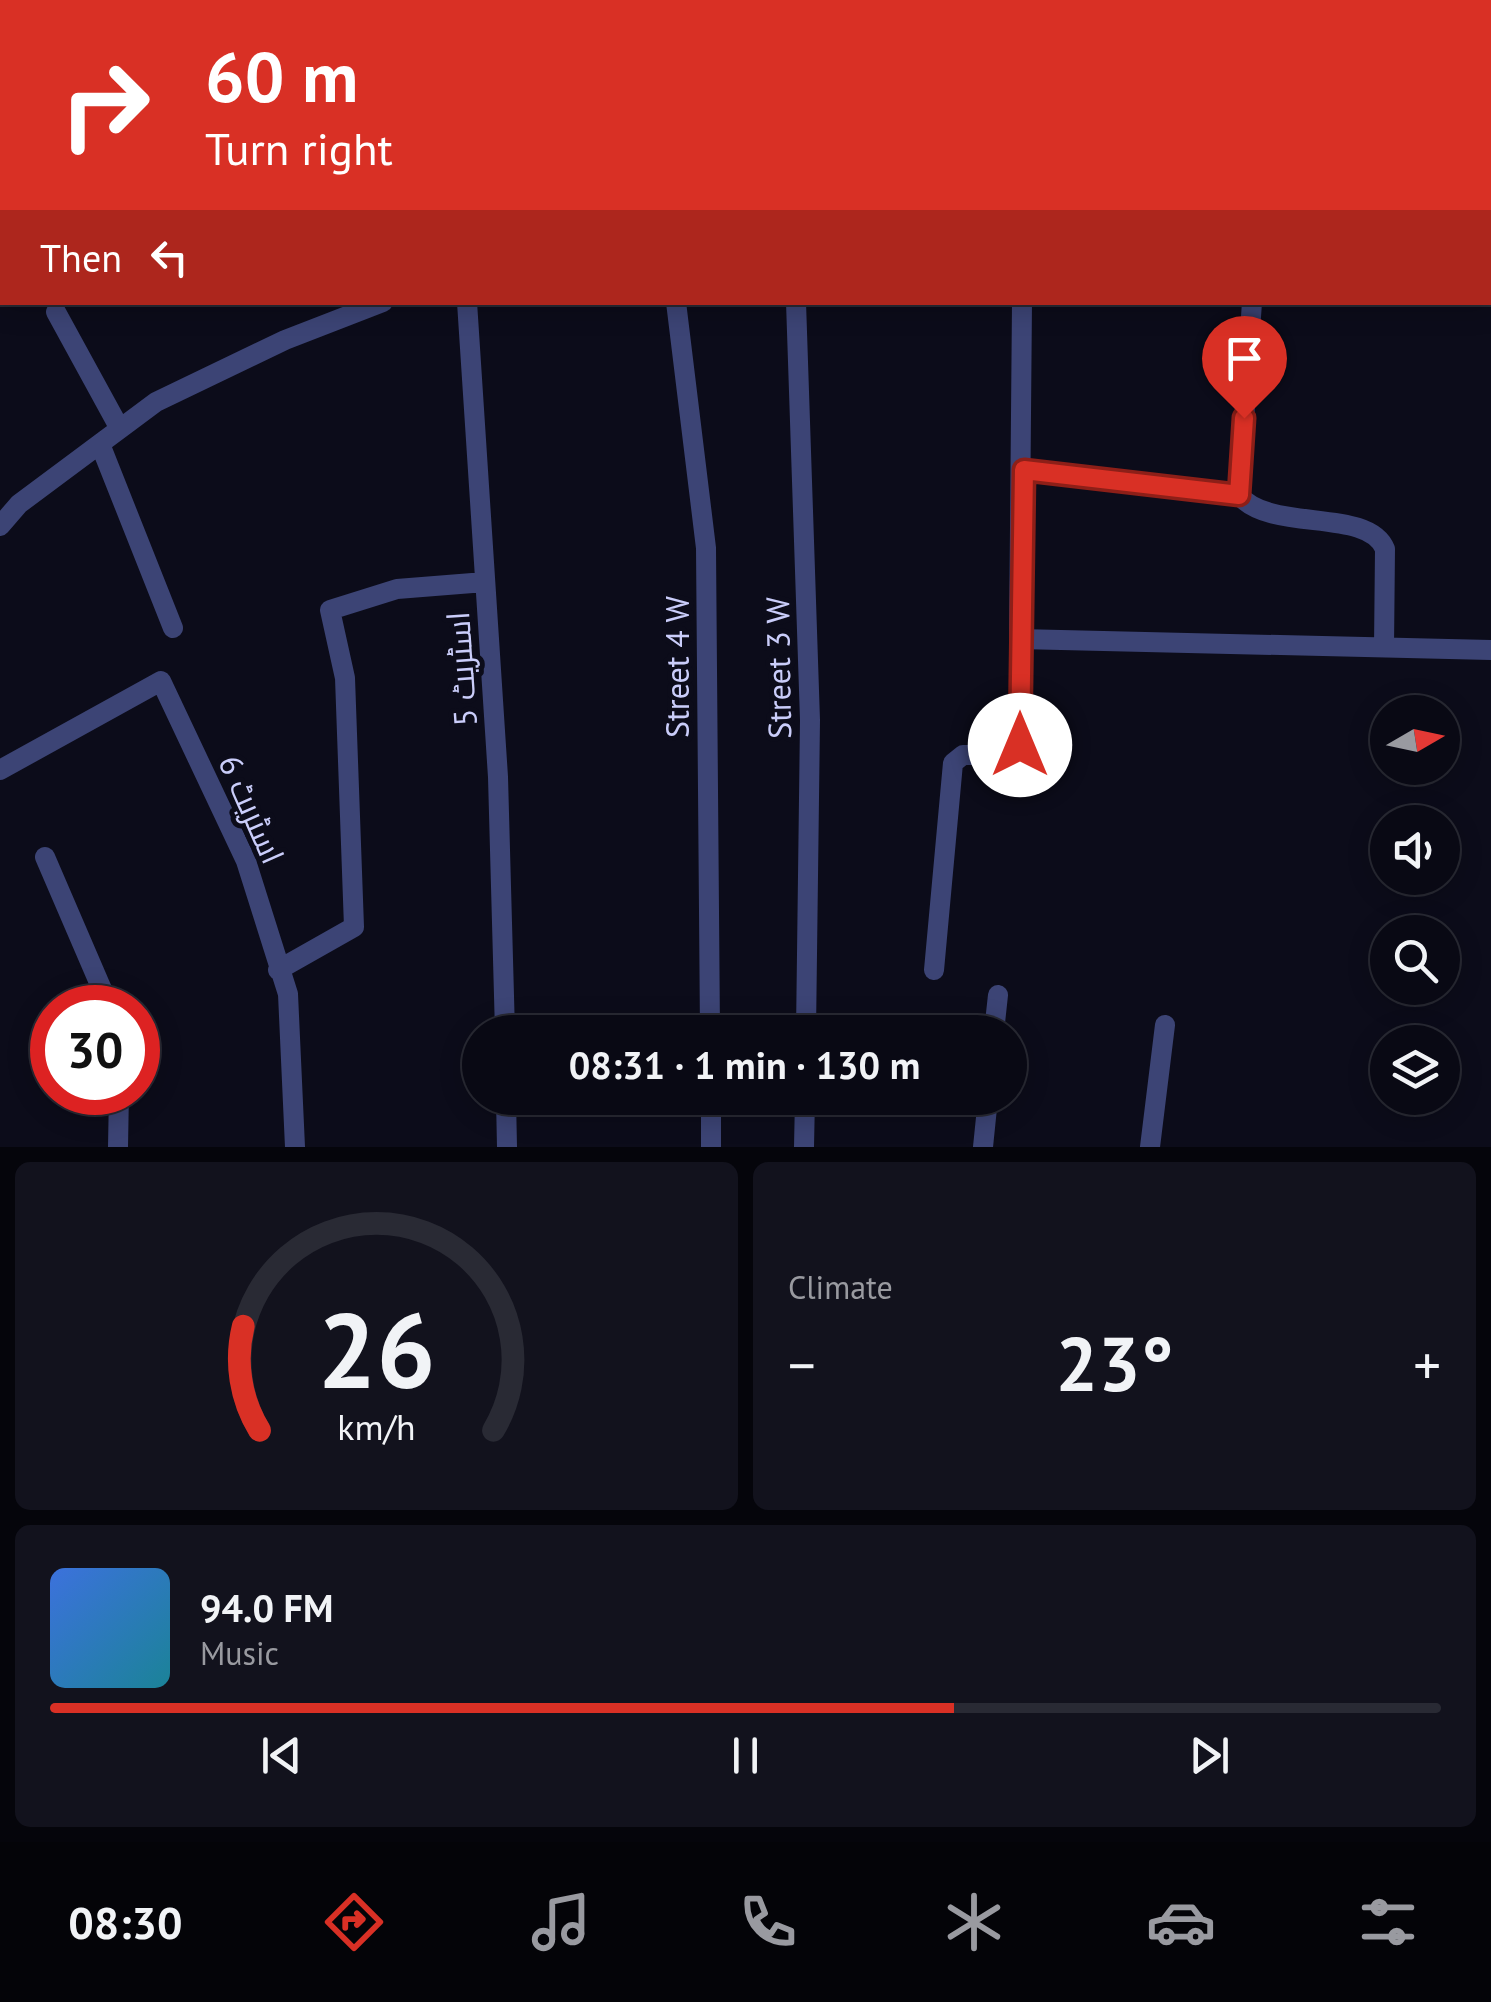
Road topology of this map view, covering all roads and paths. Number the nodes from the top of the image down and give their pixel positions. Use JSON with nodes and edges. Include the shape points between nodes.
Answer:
{"nodes":[{"id":1,"x":375,"y":305,"type":"edge"},
{"id":2,"x":467,"y":305,"type":"edge"},
{"id":3,"x":676,"y":305,"type":"edge"},
{"id":4,"x":796,"y":305,"type":"edge"},
{"id":5,"x":1022,"y":305,"type":"edge"},
{"id":6,"x":1252,"y":305,"type":"edge"},
{"id":7,"x":56,"y":312,"type":"dead end"},
{"id":8,"x":120,"y":429,"type":"junction"},
{"id":9,"x":100,"y":444,"type":"junction"},
{"id":10,"x":1024,"y":470,"type":"junction"},
{"id":11,"x":1239,"y":495,"type":"junction"},
{"id":12,"x":0,"y":526,"type":"edge"},
{"id":13,"x":485,"y":582,"type":"junction"},
{"id":14,"x":173,"y":628,"type":"dead end"},
{"id":15,"x":1020,"y":639,"type":"junction"},
{"id":16,"x":1384,"y":647,"type":"junction"},
{"id":17,"x":1491,"y":650,"type":"edge"},
{"id":18,"x":0,"y":770,"type":"edge"},
{"id":19,"x":44,"y":857,"type":"dead end"},
{"id":20,"x":278,"y":970,"type":"junction"},
{"id":21,"x":934,"y":970,"type":"dead end"},
{"id":22,"x":100,"y":985,"type":"edge"},
{"id":23,"x":998,"y":995,"type":"dead end"},
{"id":24,"x":504,"y":1015,"type":"edge"},
{"id":25,"x":710,"y":1015,"type":"edge"},
{"id":26,"x":806,"y":1015,"type":"edge"},
{"id":27,"x":996,"y":1015,"type":"edge"},
{"id":28,"x":1165,"y":1025,"type":"dead end"},
{"id":29,"x":119,"y":1115,"type":"edge"},
{"id":30,"x":506,"y":1115,"type":"edge"},
{"id":31,"x":710,"y":1115,"type":"edge"},
{"id":32,"x":804,"y":1115,"type":"edge"},
{"id":33,"x":986,"y":1115,"type":"edge"},
{"id":34,"x":118,"y":1147,"type":"edge"},
{"id":35,"x":295,"y":1147,"type":"edge"},
{"id":36,"x":507,"y":1147,"type":"edge"},
{"id":37,"x":711,"y":1147,"type":"edge"},
{"id":38,"x":804,"y":1147,"type":"edge"},
{"id":39,"x":982,"y":1147,"type":"edge"},
{"id":40,"x":1150,"y":1147,"type":"edge"}],
"edges":[{"from":1,"to":8,"type":"street","via":[[156,402]]},
{"from":2,"to":13,"type":"street","name":"اسٹریٹ 5"},
{"from":3,"to":25,"type":"street","name":"Street 4 W","via":[[706,548]]},
{"from":4,"to":26,"type":"street","name":"Street 3 W","via":[[810,720]]},
{"from":5,"to":10,"type":"street"},
{"from":6,"to":11,"type":"street"},
{"from":7,"to":8,"type":"street"},
{"from":8,"to":9,"type":"street"},
{"from":9,"to":12,"type":"street"},
{"from":9,"to":14,"type":"street"},
{"from":10,"to":11,"type":"street"},
{"from":10,"to":15,"type":"street"},
{"from":11,"to":16,"type":"street","via":[[1256,512],[1362,529],[1382,540]]},
{"from":13,"to":20,"type":"street","via":[[397,588],[330,610],[345,678],[354,927]]},
{"from":13,"to":24,"type":"street","name":"اسٹریٹ 5"},
{"from":15,"to":16,"type":"street"},
{"from":15,"to":21,"type":"street","via":[[1015,755],[962,755],[953,762]]},
{"from":16,"to":17,"type":"street"},
{"from":18,"to":20,"type":"street","name":"اسٹریٹ 6","via":[[161,681],[246,861]]},
{"from":19,"to":22,"type":"street"},
{"from":20,"to":35,"type":"street","name":"اسٹریٹ 6","via":[[288,994]]},
{"from":23,"to":27,"type":"street"},
{"from":28,"to":40,"type":"street"},
{"from":29,"to":34,"type":"street"},
{"from":30,"to":36,"type":"street"},
{"from":31,"to":37,"type":"street"},
{"from":32,"to":38,"type":"street"},
{"from":33,"to":39,"type":"street"}]}
